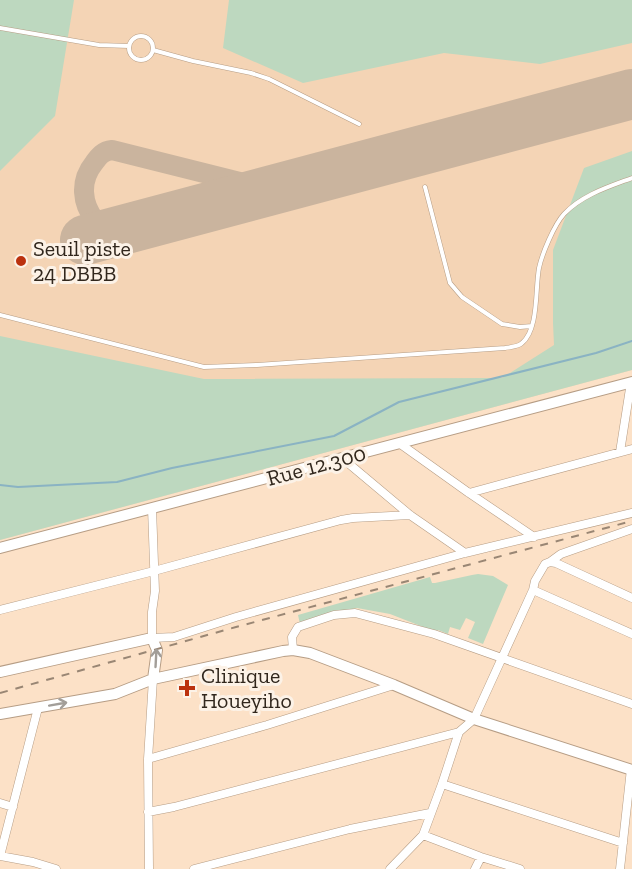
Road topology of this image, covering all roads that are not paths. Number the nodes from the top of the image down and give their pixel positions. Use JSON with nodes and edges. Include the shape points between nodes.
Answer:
{"nodes":[{"id":1,"x":0,"y":28,"type":"edge"},
{"id":2,"x":129,"y":46,"type":"junction"},
{"id":3,"x":153,"y":50,"type":"junction"},
{"id":4,"x":359,"y":124,"type":"dead end"},
{"id":5,"x":632,"y":178,"type":"edge"},
{"id":6,"x":425,"y":187,"type":"dead end"},
{"id":7,"x":0,"y":315,"type":"edge"},
{"id":8,"x":532,"y":326,"type":"junction"},
{"id":9,"x":632,"y":382,"type":"edge"},
{"id":10,"x":399,"y":443,"type":"junction"},
{"id":11,"x":632,"y":449,"type":"edge"},
{"id":12,"x":620,"y":452,"type":"junction"},
{"id":13,"x":342,"y":458,"type":"junction"},
{"id":14,"x":468,"y":493,"type":"junction"},
{"id":15,"x":152,"y":508,"type":"junction"},
{"id":16,"x":632,"y":513,"type":"edge"},
{"id":17,"x":410,"y":515,"type":"junction"},
{"id":18,"x":632,"y":529,"type":"edge"},
{"id":19,"x":534,"y":537,"type":"junction"},
{"id":20,"x":0,"y":548,"type":"edge"},
{"id":21,"x":465,"y":553,"type":"junction"},
{"id":22,"x":550,"y":562,"type":"junction"},
{"id":23,"x":154,"y":570,"type":"junction"},
{"id":24,"x":533,"y":590,"type":"junction"},
{"id":25,"x":632,"y":598,"type":"edge"},
{"id":26,"x":0,"y":610,"type":"edge"},
{"id":27,"x":632,"y":634,"type":"edge"},
{"id":28,"x":152,"y":638,"type":"junction"},
{"id":29,"x":293,"y":650,"type":"junction"},
{"id":30,"x":501,"y":658,"type":"junction"},
{"id":31,"x":0,"y":672,"type":"edge"},
{"id":32,"x":153,"y":679,"type":"junction"},
{"id":33,"x":394,"y":685,"type":"junction"},
{"id":34,"x":632,"y":704,"type":"edge"},
{"id":35,"x":38,"y":708,"type":"junction"},
{"id":36,"x":0,"y":714,"type":"edge"},
{"id":37,"x":474,"y":719,"type":"junction"},
{"id":38,"x":459,"y":732,"type":"junction"},
{"id":39,"x":148,"y":759,"type":"junction"},
{"id":40,"x":631,"y":770,"type":"edge"},
{"id":41,"x":442,"y":784,"type":"junction"},
{"id":42,"x":0,"y":803,"type":"edge"},
{"id":43,"x":13,"y":807,"type":"junction"},
{"id":44,"x":148,"y":812,"type":"junction"},
{"id":45,"x":430,"y":813,"type":"junction"},
{"id":46,"x":423,"y":835,"type":"junction"},
{"id":47,"x":623,"y":843,"type":"junction"},
{"id":48,"x":0,"y":856,"type":"edge"},
{"id":49,"x":481,"y":857,"type":"junction"},
{"id":50,"x":56,"y":869,"type":"edge"},
{"id":51,"x":149,"y":869,"type":"edge"},
{"id":52,"x":194,"y":869,"type":"edge"},
{"id":53,"x":390,"y":869,"type":"edge"},
{"id":54,"x":475,"y":869,"type":"edge"},
{"id":55,"x":520,"y":869,"type":"edge"},
{"id":56,"x":620,"y":869,"type":"edge"}],
"edges":[{"from":1,"to":2,"type":"lane","via":[[99,45]]},
{"from":2,"to":3,"type":"lane","via":[[131,55],[139,60],[148,58]]},
{"from":2,"to":3,"type":"lane","via":[[131,40],[142,36]]},
{"from":3,"to":4,"type":"lane","via":[[260,76]]},
{"from":5,"to":8,"type":"lane","via":[[580,200],[563,215],[540,266]]},
{"from":6,"to":8,"type":"lane","via":[[450,283],[462,297],[502,324]]},
{"from":7,"to":8,"type":"lane","via":[[204,367],[505,348],[523,343]]},
{"from":9,"to":10,"type":"main road","name":"Rue 12.300"},
{"from":9,"to":12,"type":"street"},
{"from":10,"to":13,"type":"main road","name":"Rue 12.300"},
{"from":10,"to":14,"type":"street"},
{"from":11,"to":12,"type":"street"},
{"from":12,"to":14,"type":"street"},
{"from":13,"to":15,"type":"main road","name":"Rue 12.300"},
{"from":13,"to":17,"type":"street"},
{"from":14,"to":19,"type":"street"},
{"from":15,"to":20,"type":"main road","name":"Rue 12.300"},
{"from":15,"to":23,"type":"street"},
{"from":16,"to":19,"type":"street"},
{"from":17,"to":21,"type":"street"},
{"from":17,"to":23,"type":"street","via":[[341,520]]},
{"from":18,"to":22,"type":"street","via":[[561,554]]},
{"from":19,"to":21,"type":"street"},
{"from":21,"to":28,"type":"street","via":[[174,637]]},
{"from":22,"to":24,"type":"street","via":[[540,572]]},
{"from":22,"to":25,"type":"street"},
{"from":23,"to":26,"type":"street"},
{"from":23,"to":28,"type":"street"},
{"from":24,"to":27,"type":"street"},
{"from":24,"to":30,"type":"street"},
{"from":28,"to":31,"type":"main road"},
{"from":32,"to":28,"type":"main road","one_way":true,"via":[[157,650]]},
{"from":29,"to":30,"type":"street","via":[[292,637],[298,627],[334,615],[355,613],[434,634]]},
{"from":29,"to":32,"type":"main road"},
{"from":29,"to":33,"type":"main road"},
{"from":30,"to":34,"type":"street"},
{"from":30,"to":37,"type":"street"},
{"from":35,"to":32,"type":"main road","one_way":true,"via":[[115,694]]},
{"from":32,"to":39,"type":"street"},
{"from":33,"to":37,"type":"main road"},
{"from":33,"to":39,"type":"street"},
{"from":35,"to":36,"type":"main road"},
{"from":35,"to":43,"type":"street"},
{"from":37,"to":38,"type":"street"},
{"from":37,"to":40,"type":"main road"},
{"from":38,"to":41,"type":"street"},
{"from":38,"to":44,"type":"street"},
{"from":39,"to":44,"type":"street"},
{"from":40,"to":47,"type":"street"},
{"from":41,"to":45,"type":"street"},
{"from":41,"to":47,"type":"street"},
{"from":42,"to":43,"type":"street"},
{"from":43,"to":48,"type":"street"},
{"from":44,"to":51,"type":"street"},
{"from":45,"to":46,"type":"street"},
{"from":45,"to":52,"type":"street"},
{"from":46,"to":49,"type":"street"},
{"from":46,"to":53,"type":"street"},
{"from":47,"to":56,"type":"street"},
{"from":48,"to":50,"type":"street"},
{"from":49,"to":54,"type":"street"},
{"from":49,"to":55,"type":"street"}]}
